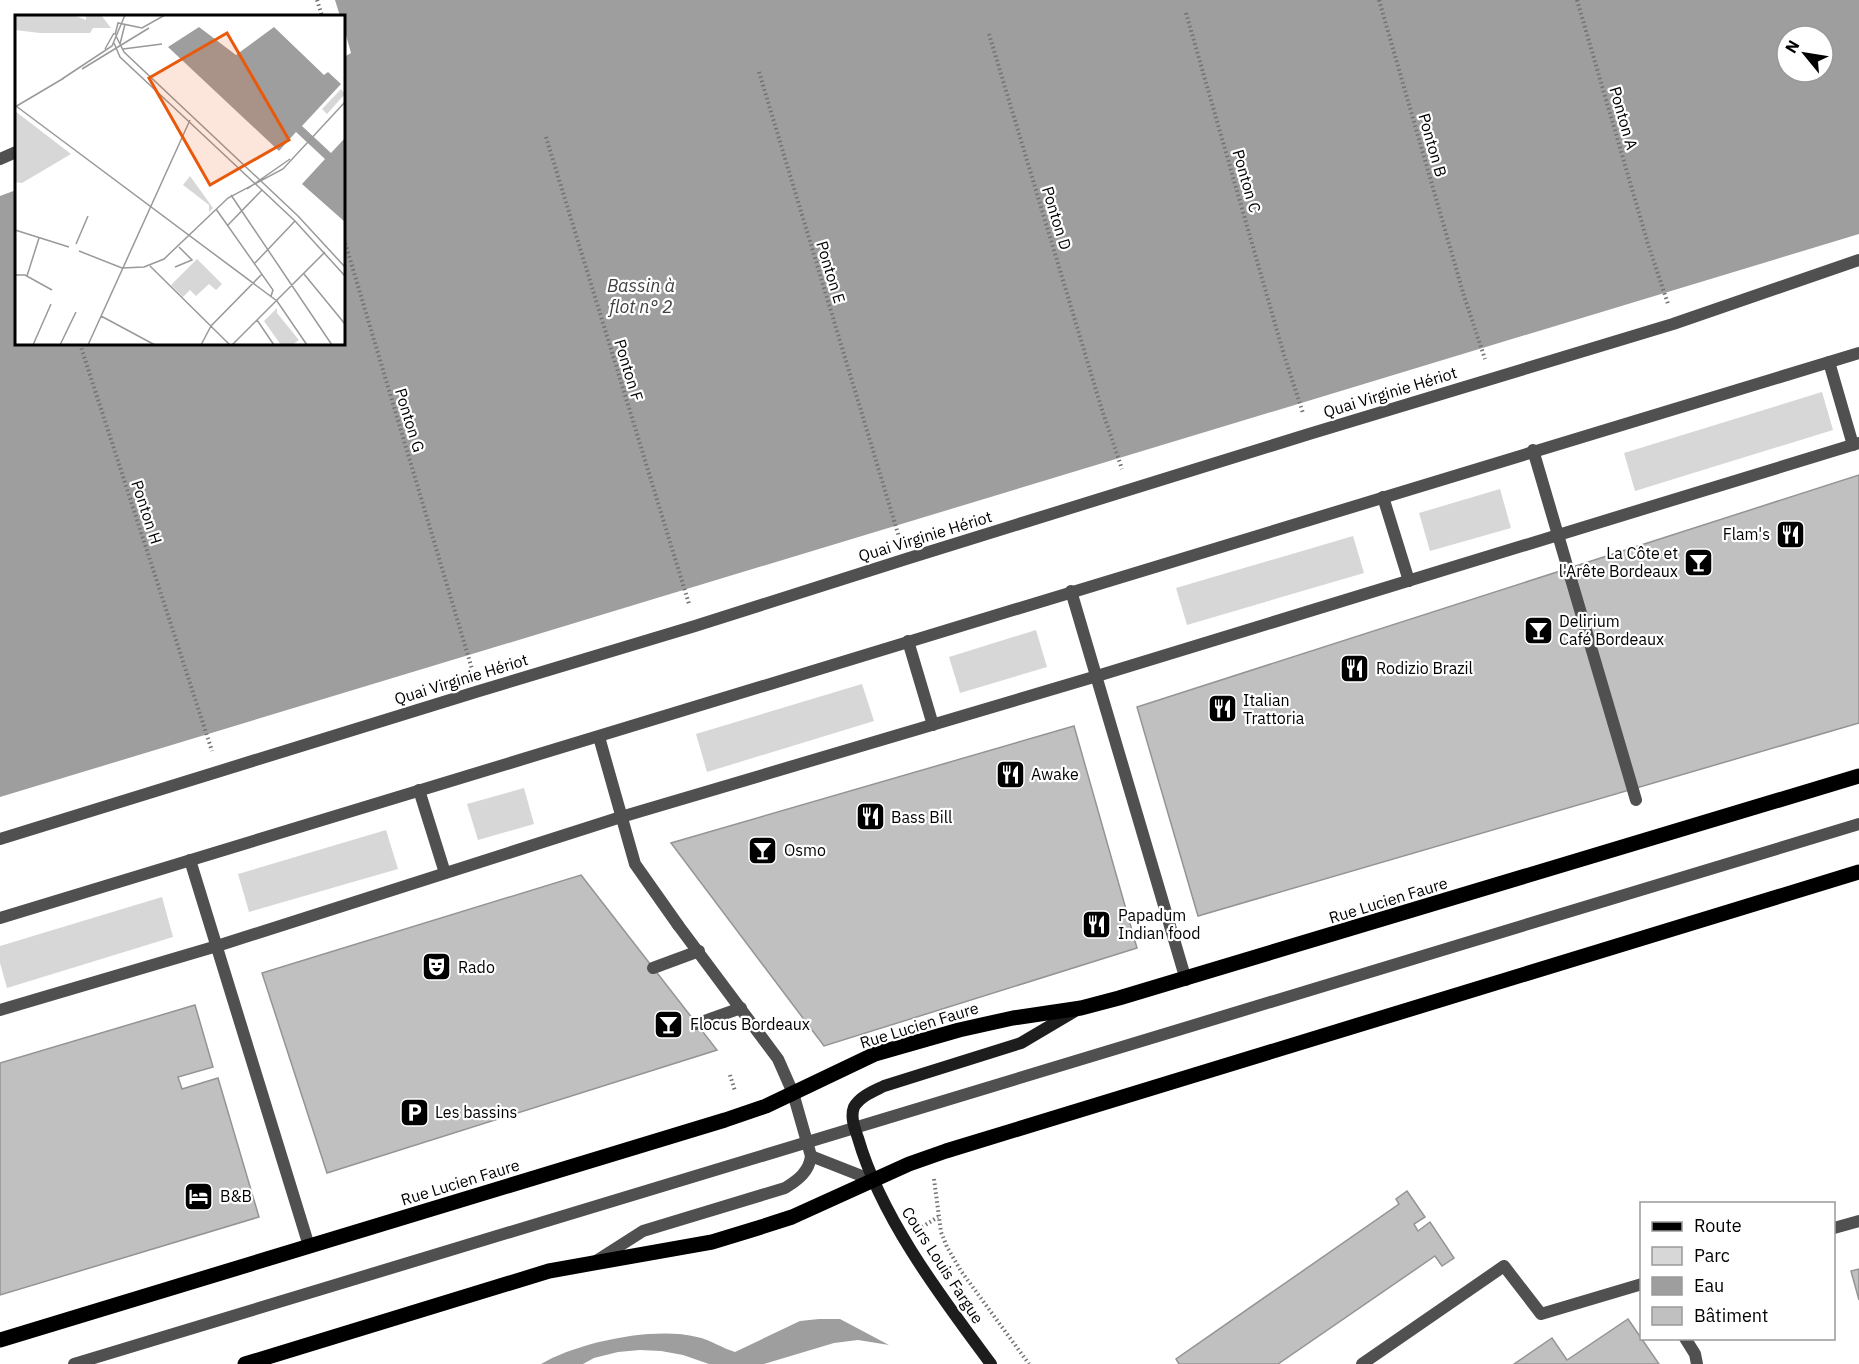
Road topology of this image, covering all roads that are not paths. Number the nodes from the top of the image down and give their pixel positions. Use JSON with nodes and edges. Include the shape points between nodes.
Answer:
{"nodes":[{"id":1,"x":15,"y":152,"type":"edge"},
{"id":2,"x":0,"y":159,"type":"edge"},
{"id":3,"x":1859,"y":260,"type":"edge"},
{"id":4,"x":1859,"y":353,"type":"edge"},
{"id":5,"x":1828,"y":362,"type":"junction"},
{"id":6,"x":1856,"y":444,"type":"edge"},
{"id":7,"x":1533,"y":450,"type":"junction"},
{"id":8,"x":1383,"y":497,"type":"junction"},
{"id":9,"x":1558,"y":535,"type":"junction"},
{"id":10,"x":1409,"y":581,"type":"junction"},
{"id":11,"x":1071,"y":591,"type":"junction"},
{"id":12,"x":908,"y":641,"type":"junction"},
{"id":13,"x":1097,"y":676,"type":"junction"},
{"id":14,"x":933,"y":724,"type":"junction"},
{"id":15,"x":599,"y":737,"type":"junction"},
{"id":16,"x":1859,"y":776,"type":"edge"},
{"id":17,"x":419,"y":790,"type":"junction"},
{"id":18,"x":1636,"y":800,"type":"dead end"},
{"id":19,"x":621,"y":817,"type":"junction"},
{"id":20,"x":1859,"y":824,"type":"edge"},
{"id":21,"x":0,"y":839,"type":"edge"},
{"id":22,"x":190,"y":860,"type":"junction"},
{"id":23,"x":1859,"y":872,"type":"edge"},
{"id":24,"x":445,"y":873,"type":"junction"},
{"id":25,"x":0,"y":918,"type":"edge"},
{"id":26,"x":217,"y":946,"type":"junction"},
{"id":27,"x":699,"y":951,"type":"junction"},
{"id":28,"x":653,"y":968,"type":"dead end"},
{"id":29,"x":1186,"y":980,"type":"junction"},
{"id":30,"x":741,"y":1008,"type":"junction"},
{"id":31,"x":1080,"y":1008,"type":"junction"},
{"id":32,"x":0,"y":1010,"type":"edge"},
{"id":33,"x":696,"y":1024,"type":"dead end"},
{"id":34,"x":793,"y":1093,"type":"junction"},
{"id":35,"x":855,"y":1128,"type":"junction"},
{"id":36,"x":807,"y":1142,"type":"junction"},
{"id":37,"x":811,"y":1156,"type":"junction"},
{"id":38,"x":872,"y":1180,"type":"junction"},
{"id":39,"x":1859,"y":1221,"type":"edge"},
{"id":40,"x":1835,"y":1227,"type":"edge"},
{"id":41,"x":309,"y":1246,"type":"junction"},
{"id":42,"x":591,"y":1264,"type":"junction"},
{"id":43,"x":1639,"y":1287,"type":"edge"},
{"id":44,"x":0,"y":1340,"type":"edge"},
{"id":45,"x":1686,"y":1340,"type":"edge"},
{"id":46,"x":74,"y":1364,"type":"edge"},
{"id":47,"x":245,"y":1364,"type":"edge"},
{"id":48,"x":991,"y":1364,"type":"edge"},
{"id":49,"x":1362,"y":1364,"type":"edge"},
{"id":50,"x":1697,"y":1364,"type":"edge"}],
"edges":[{"from":1,"to":2,"type":"street"},
{"from":3,"to":21,"type":"street","name":"Quai Virginie Hériot","via":[[1673,324]]},
{"from":4,"to":5,"type":"street"},
{"from":5,"to":6,"type":"street"},
{"from":5,"to":7,"type":"street"},
{"from":6,"to":9,"type":"street"},
{"from":7,"to":8,"type":"street"},
{"from":7,"to":9,"type":"street"},
{"from":8,"to":10,"type":"street"},
{"from":8,"to":11,"type":"street"},
{"from":9,"to":10,"type":"street"},
{"from":9,"to":18,"type":"street"},
{"from":10,"to":13,"type":"street"},
{"from":11,"to":12,"type":"street"},
{"from":11,"to":13,"type":"street"},
{"from":12,"to":14,"type":"street"},
{"from":12,"to":15,"type":"street"},
{"from":13,"to":14,"type":"street"},
{"from":13,"to":29,"type":"street"},
{"from":14,"to":19,"type":"street"},
{"from":15,"to":17,"type":"street"},
{"from":15,"to":19,"type":"street"},
{"from":16,"to":29,"type":"main road","name":"Rue Lucien Faure"},
{"from":17,"to":22,"type":"street"},
{"from":17,"to":24,"type":"street"},
{"from":19,"to":24,"type":"street"},
{"from":19,"to":27,"type":"street","via":[[635,864]]},
{"from":20,"to":35,"type":"street"},
{"from":22,"to":25,"type":"street"},
{"from":22,"to":26,"type":"street"},
{"from":23,"to":38,"type":"main road","via":[[937,1154]]},
{"from":24,"to":26,"type":"street"},
{"from":26,"to":32,"type":"street"},
{"from":26,"to":41,"type":"street"},
{"from":27,"to":28,"type":"street"},
{"from":27,"to":30,"type":"street"},
{"from":29,"to":31,"type":"main road","name":"Rue Lucien Faure"},
{"from":30,"to":33,"type":"street"},
{"from":30,"to":34,"type":"street","via":[[778,1059]]},
{"from":31,"to":34,"type":"main road","name":"Rue Lucien Faure","via":[[959,1030],[875,1054]]},
{"from":31,"to":35,"type":"main road","via":[[1021,1043],[884,1086],[864,1096],[854,1107]]},
{"from":34,"to":36,"type":"street"},
{"from":34,"to":41,"type":"main road","name":"Rue Lucien Faure","via":[[725,1120]]},
{"from":35,"to":36,"type":"street"},
{"from":35,"to":38,"type":"main road","name":"Cours Louis Fargue"},
{"from":36,"to":37,"type":"street"},
{"from":36,"to":46,"type":"street"},
{"from":37,"to":38,"type":"street"},
{"from":37,"to":42,"type":"street","via":[[800,1179],[785,1188],[643,1232]]},
{"from":38,"to":42,"type":"main road","via":[[792,1217],[712,1242]]},
{"from":38,"to":48,"type":"main road","name":"Cours Louis Fargue","via":[[951,1311]]},
{"from":39,"to":40,"type":"street"},
{"from":41,"to":44,"type":"main road","name":"Rue Lucien Faure"},
{"from":42,"to":47,"type":"main road","via":[[549,1271]]},
{"from":43,"to":49,"type":"street","via":[[1541,1314],[1504,1266]]},
{"from":45,"to":50,"type":"street"}]}
